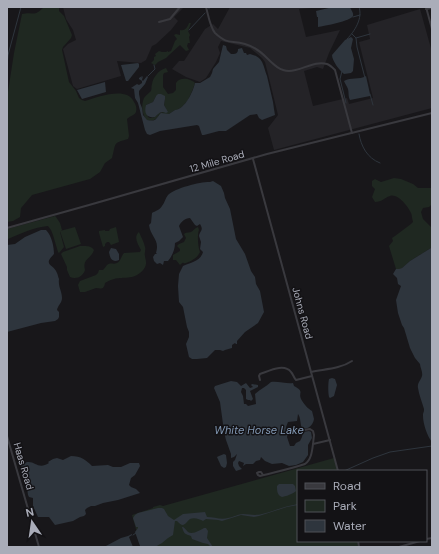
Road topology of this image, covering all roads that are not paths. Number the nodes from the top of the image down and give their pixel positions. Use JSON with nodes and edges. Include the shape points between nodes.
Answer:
{"nodes":[{"id":1,"x":180,"y":7,"type":"edge"},
{"id":2,"x":206,"y":7,"type":"edge"},
{"id":3,"x":426,"y":8,"type":"edge"},
{"id":4,"x":432,"y":8,"type":"edge"},
{"id":5,"x":159,"y":22,"type":"dead end"},
{"id":6,"x":432,"y":29,"type":"edge"},
{"id":7,"x":432,"y":113,"type":"edge"},
{"id":8,"x":352,"y":133,"type":"junction"},
{"id":9,"x":253,"y":158,"type":"junction"},
{"id":10,"x":7,"y":228,"type":"edge"},
{"id":11,"x":352,"y":361,"type":"dead end"},
{"id":12,"x":311,"y":372,"type":"junction"},
{"id":13,"x":312,"y":376,"type":"junction"},
{"id":14,"x":260,"y":380,"type":"dead end"},
{"id":15,"x":304,"y":430,"type":"dead end"},
{"id":16,"x":7,"y":436,"type":"edge"},
{"id":17,"x":330,"y":440,"type":"junction"},
{"id":18,"x":314,"y":444,"type":"junction"},
{"id":19,"x":338,"y":470,"type":"edge"},
{"id":20,"x":263,"y":476,"type":"dead end"},
{"id":21,"x":416,"y":542,"type":"edge"},
{"id":22,"x":39,"y":547,"type":"edge"},
{"id":23,"x":399,"y":547,"type":"edge"}],
"edges":[{"from":1,"to":5,"type":"street","via":[[170,18]]},
{"from":2,"to":8,"type":"street","via":[[214,31],[220,38],[247,44],[281,69],[288,71],[328,64],[335,70]]},
{"from":3,"to":4,"type":"street"},
{"from":3,"to":6,"type":"street"},
{"from":7,"to":8,"type":"street","name":"12 Mile Road"},
{"from":8,"to":9,"type":"street","name":"12 Mile Road"},
{"from":9,"to":10,"type":"street","name":"12 Mile Road"},
{"from":9,"to":12,"type":"street","name":"Johns Road"},
{"from":11,"to":12,"type":"street","via":[[327,370]]},
{"from":12,"to":13,"type":"street","name":"Johns Road"},
{"from":13,"to":14,"type":"street","via":[[296,380],[290,370],[282,368],[260,374]]},
{"from":13,"to":17,"type":"street","name":"Johns Road"},
{"from":15,"to":18,"type":"street","via":[[313,431]]},
{"from":16,"to":22,"type":"street","name":"Haas Road"},
{"from":17,"to":18,"type":"street"},
{"from":17,"to":19,"type":"street","name":"Johns Road"},
{"from":18,"to":20,"type":"street","via":[[307,463]]},
{"from":21,"to":23,"type":"street"}]}
